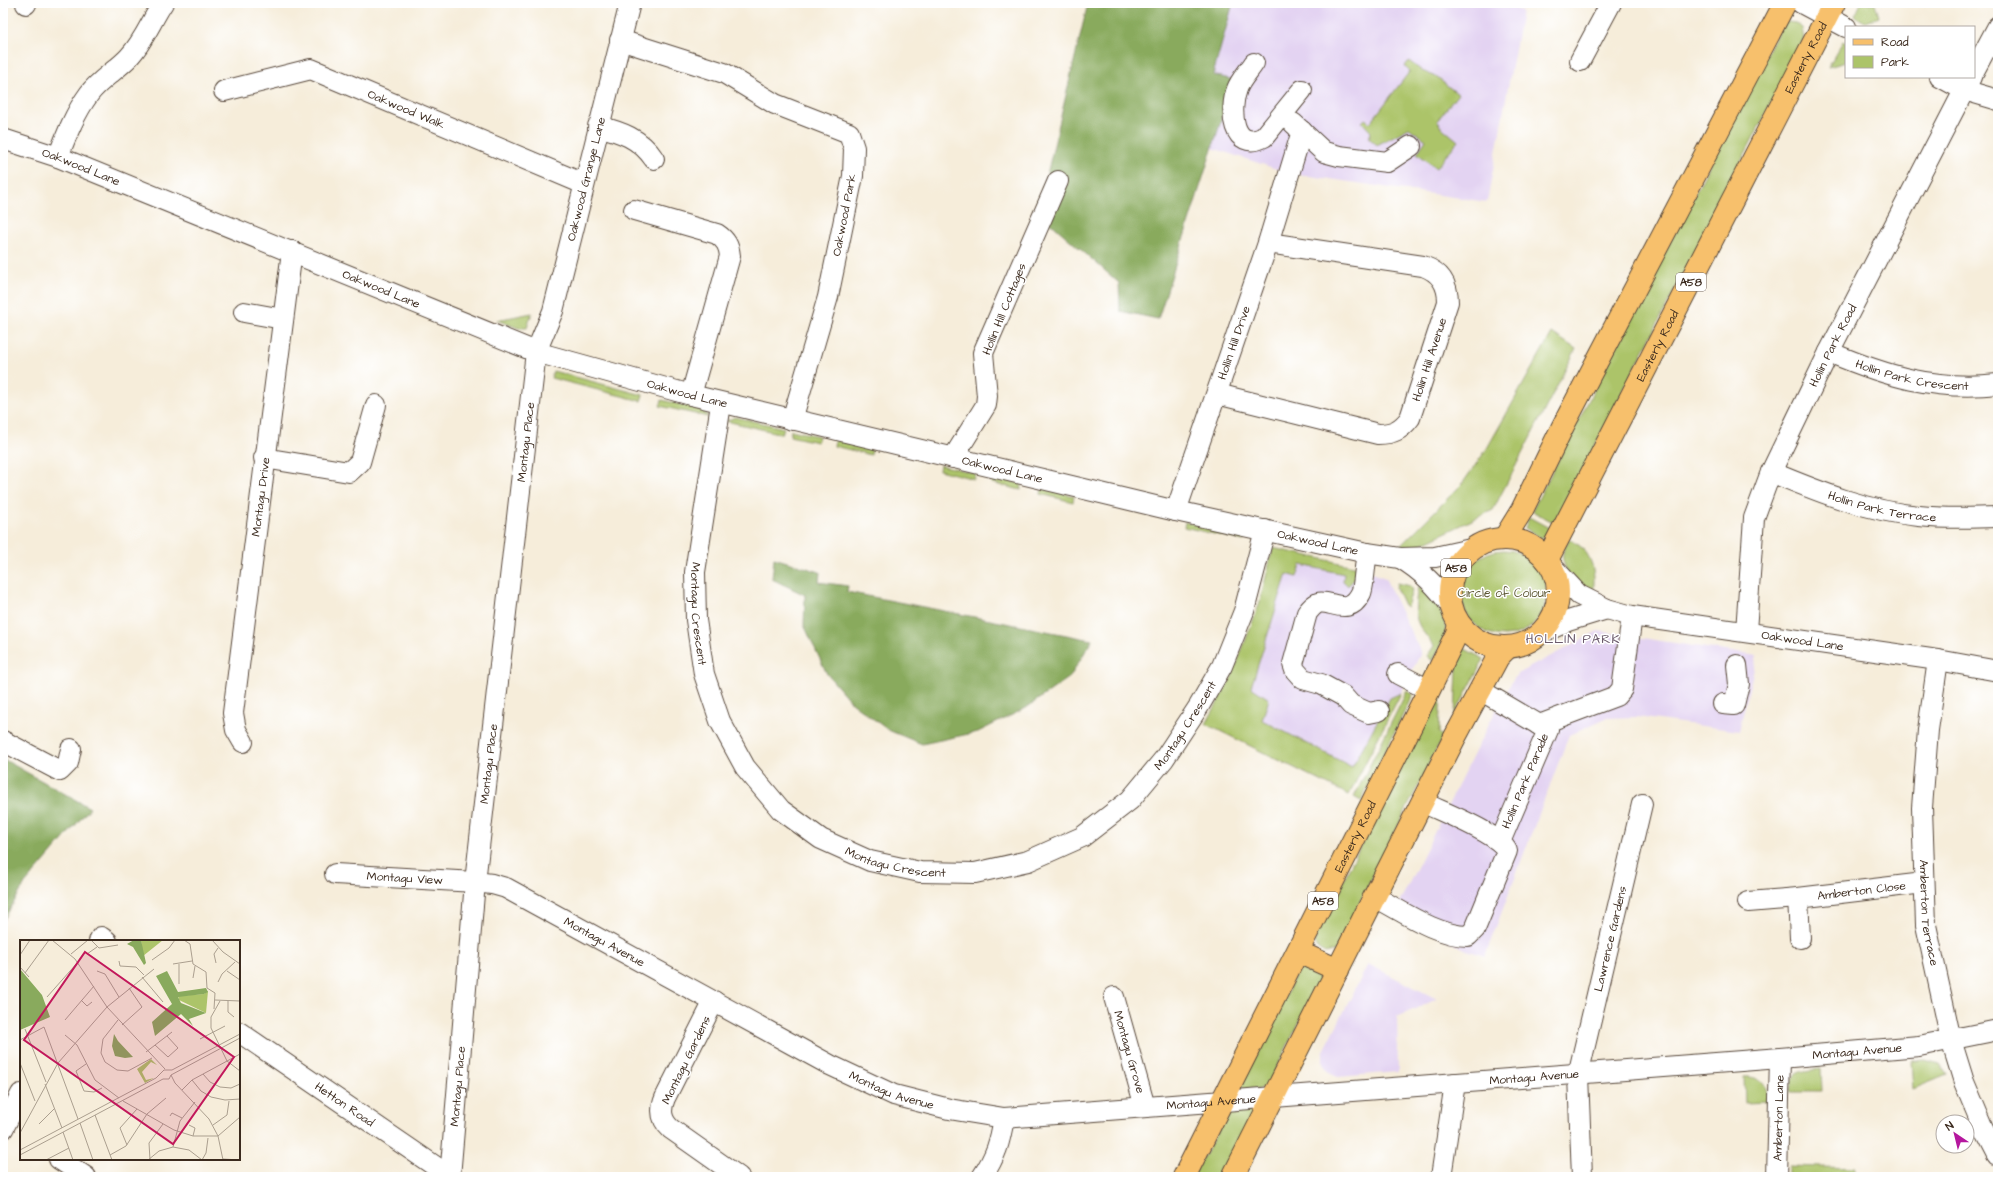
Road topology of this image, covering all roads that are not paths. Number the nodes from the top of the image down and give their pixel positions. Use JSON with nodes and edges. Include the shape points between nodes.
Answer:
{"nodes":[{"id":1,"x":163,"y":3,"type":"edge"},
{"id":2,"x":630,"y":3,"type":"edge"},
{"id":3,"x":1611,"y":3,"type":"edge"},
{"id":4,"x":1785,"y":3,"type":"edge"},
{"id":5,"x":1801,"y":3,"type":"edge"},
{"id":6,"x":1830,"y":10,"type":"edge"},
{"id":7,"x":1845,"y":26,"type":"edge"},
{"id":8,"x":1998,"y":26,"type":"edge"},
{"id":9,"x":620,"y":40,"type":"junction"},
{"id":10,"x":1580,"y":61,"type":"dead end"},
{"id":11,"x":1254,"y":63,"type":"dead end"},
{"id":12,"x":1975,"y":69,"type":"edge"},
{"id":13,"x":1944,"y":78,"type":"edge"},
{"id":14,"x":1968,"y":84,"type":"edge"},
{"id":15,"x":1302,"y":90,"type":"dead end"},
{"id":16,"x":224,"y":91,"type":"dead end"},
{"id":17,"x":1998,"y":100,"type":"edge"},
{"id":18,"x":1283,"y":114,"type":"junction"},
{"id":19,"x":598,"y":126,"type":"junction"},
{"id":20,"x":1302,"y":131,"type":"junction"},
{"id":21,"x":3,"y":139,"type":"edge"},
{"id":22,"x":1411,"y":146,"type":"dead end"},
{"id":23,"x":58,"y":157,"type":"junction"},
{"id":24,"x":654,"y":159,"type":"dead end"},
{"id":25,"x":1058,"y":181,"type":"dead end"},
{"id":26,"x":584,"y":184,"type":"junction"},
{"id":27,"x":634,"y":210,"type":"dead end"},
{"id":28,"x":1268,"y":243,"type":"junction"},
{"id":29,"x":292,"y":251,"type":"junction"},
{"id":30,"x":244,"y":312,"type":"dead end"},
{"id":31,"x":283,"y":320,"type":"junction"},
{"id":32,"x":536,"y":352,"type":"junction"},
{"id":33,"x":1829,"y":352,"type":"junction"},
{"id":34,"x":1998,"y":384,"type":"edge"},
{"id":35,"x":1217,"y":394,"type":"junction"},
{"id":36,"x":691,"y":395,"type":"junction"},
{"id":37,"x":721,"y":404,"type":"junction"},
{"id":38,"x":376,"y":405,"type":"dead end"},
{"id":39,"x":792,"y":420,"type":"junction"},
{"id":40,"x":264,"y":458,"type":"junction"},
{"id":41,"x":953,"y":458,"type":"junction"},
{"id":42,"x":1771,"y":472,"type":"junction"},
{"id":43,"x":1176,"y":511,"type":"junction"},
{"id":44,"x":1998,"y":517,"type":"edge"},
{"id":45,"x":1265,"y":530,"type":"junction"},
{"id":46,"x":1504,"y":539,"type":"junction"},
{"id":47,"x":1471,"y":549,"type":"junction"},
{"id":48,"x":1366,"y":553,"type":"junction"},
{"id":49,"x":1400,"y":558,"type":"junction"},
{"id":50,"x":1549,"y":562,"type":"junction"},
{"id":51,"x":1607,"y":609,"type":"junction"},
{"id":52,"x":1456,"y":616,"type":"junction"},
{"id":53,"x":1632,"y":616,"type":"junction"},
{"id":54,"x":1746,"y":631,"type":"junction"},
{"id":55,"x":1540,"y":634,"type":"junction"},
{"id":56,"x":1507,"y":648,"type":"junction"},
{"id":57,"x":1938,"y":660,"type":"junction"},
{"id":58,"x":1738,"y":666,"type":"dead end"},
{"id":59,"x":1998,"y":671,"type":"edge"},
{"id":60,"x":1398,"y":674,"type":"dead end"},
{"id":61,"x":1429,"y":690,"type":"junction"},
{"id":62,"x":1480,"y":690,"type":"junction"},
{"id":63,"x":1723,"y":704,"type":"dead end"},
{"id":64,"x":1379,"y":711,"type":"dead end"},
{"id":65,"x":1539,"y":725,"type":"junction"},
{"id":66,"x":3,"y":741,"type":"edge"},
{"id":67,"x":243,"y":742,"type":"dead end"},
{"id":68,"x":71,"y":749,"type":"dead end"},
{"id":69,"x":1422,"y":802,"type":"junction"},
{"id":70,"x":1642,"y":804,"type":"dead end"},
{"id":71,"x":1500,"y":842,"type":"junction"},
{"id":72,"x":335,"y":874,"type":"dead end"},
{"id":73,"x":475,"y":882,"type":"junction"},
{"id":74,"x":1924,"y":883,"type":"junction"},
{"id":75,"x":1375,"y":897,"type":"junction"},
{"id":76,"x":1798,"y":898,"type":"junction"},
{"id":77,"x":1748,"y":902,"type":"dead end"},
{"id":78,"x":1800,"y":938,"type":"dead end"},
{"id":79,"x":1298,"y":952,"type":"junction"},
{"id":80,"x":1338,"y":970,"type":"junction"},
{"id":81,"x":1114,"y":997,"type":"dead end"},
{"id":82,"x":714,"y":1001,"type":"junction"},
{"id":83,"x":1998,"y":1030,"type":"edge"},
{"id":84,"x":240,"y":1033,"type":"edge"},
{"id":85,"x":1951,"y":1040,"type":"junction"},
{"id":86,"x":1780,"y":1058,"type":"junction"},
{"id":87,"x":1578,"y":1075,"type":"junction"},
{"id":88,"x":1455,"y":1083,"type":"junction"},
{"id":89,"x":20,"y":1096,"type":"edge"},
{"id":90,"x":1274,"y":1098,"type":"junction"},
{"id":91,"x":1223,"y":1100,"type":"junction"},
{"id":92,"x":1144,"y":1107,"type":"junction"},
{"id":93,"x":1004,"y":1118,"type":"junction"},
{"id":94,"x":8,"y":1126,"type":"edge"},
{"id":95,"x":1998,"y":1156,"type":"edge"},
{"id":96,"x":61,"y":1160,"type":"edge"},
{"id":97,"x":86,"y":1177,"type":"edge"},
{"id":98,"x":450,"y":1177,"type":"edge"},
{"id":99,"x":739,"y":1177,"type":"edge"},
{"id":100,"x":982,"y":1177,"type":"edge"},
{"id":101,"x":1184,"y":1177,"type":"edge"},
{"id":102,"x":1233,"y":1177,"type":"edge"},
{"id":103,"x":1441,"y":1177,"type":"edge"},
{"id":104,"x":1582,"y":1177,"type":"edge"},
{"id":105,"x":1777,"y":1177,"type":"edge"}],
"edges":[{"from":1,"to":23,"type":"street","via":[[141,43],[129,58],[89,94],[68,131]]},
{"from":2,"to":9,"type":"street","name":"Oakwood Grange Lane"},
{"from":3,"to":10,"type":"street"},
{"from":4,"to":46,"type":"main road","via":[[1563,426],[1522,510]]},
{"from":5,"to":6,"type":"street"},
{"from":6,"to":7,"type":"street"},
{"from":6,"to":50,"type":"main road","name":"Easterly Road","number":"A58"},
{"from":8,"to":12,"type":"street"},
{"from":9,"to":19,"type":"street","name":"Oakwood Grange Lane"},
{"from":9,"to":39,"type":"street","name":"Oakwood Park","via":[[724,73],[775,104],[849,133],[854,148],[853,176],[828,297]]},
{"from":11,"to":18,"type":"street","via":[[1238,87],[1234,99],[1235,128],[1247,141],[1255,141],[1264,137]]},
{"from":13,"to":14,"type":"street"},
{"from":14,"to":17,"type":"street"},
{"from":14,"to":33,"type":"street","name":"Hollin Park Road"},
{"from":15,"to":18,"type":"street"},
{"from":16,"to":26,"type":"street","name":"Oakwood Walk","via":[[311,69]]},
{"from":18,"to":20,"type":"street"},
{"from":19,"to":24,"type":"street","via":[[632,138],[648,150]]},
{"from":19,"to":26,"type":"street","name":"Oakwood Grange Lane"},
{"from":20,"to":22,"type":"street","via":[[1324,152],[1339,156],[1387,162]]},
{"from":20,"to":28,"type":"street","name":"Hollin Hill Drive"},
{"from":21,"to":23,"type":"street","name":"Oakwood Lane"},
{"from":23,"to":29,"type":"street","name":"Oakwood Lane"},
{"from":25,"to":41,"type":"street","name":"Hollin Hill Cottages","via":[[983,353],[986,405]]},
{"from":26,"to":32,"type":"street","name":"Oakwood Grange Lane","via":[[553,311]]},
{"from":27,"to":36,"type":"street","via":[[717,234],[729,249],[730,256]]},
{"from":28,"to":35,"type":"street","name":"Hollin Hill Drive"},
{"from":28,"to":35,"type":"street","name":"Hollin Hill Avenue","via":[[1423,266],[1440,275],[1448,293],[1448,302],[1412,411],[1404,426],[1388,434],[1378,434]]},
{"from":29,"to":31,"type":"street","name":"Montagu Drive"},
{"from":29,"to":32,"type":"street","name":"Oakwood Lane"},
{"from":30,"to":31,"type":"street"},
{"from":31,"to":40,"type":"street","name":"Montagu Drive"},
{"from":32,"to":36,"type":"street","name":"Oakwood Lane"},
{"from":32,"to":73,"type":"street","name":"Montagu Place"},
{"from":33,"to":34,"type":"street","name":"Hollin Park Crescent","via":[[1868,368],[1908,380],[1947,385]]},
{"from":33,"to":42,"type":"street","name":"Hollin Park Road"},
{"from":35,"to":43,"type":"street","name":"Hollin Hill Drive"},
{"from":36,"to":37,"type":"street","name":"Oakwood Lane"},
{"from":37,"to":39,"type":"street","name":"Oakwood Lane"},
{"from":37,"to":45,"type":"street","name":"Montagu Crescent","via":[[695,572],[696,620],[704,674],[720,721],[745,767],[781,810],[821,839],[870,861],[920,872],[975,873],[1028,861],[1082,837],[1130,800],[1164,758],[1222,666],[1244,611]]},
{"from":38,"to":40,"type":"street","via":[[360,462],[349,472]]},
{"from":39,"to":41,"type":"street","name":"Oakwood Lane"},
{"from":40,"to":67,"type":"street","name":"Montagu Drive","via":[[233,713],[236,730]]},
{"from":41,"to":43,"type":"street","name":"Oakwood Lane"},
{"from":42,"to":44,"type":"street","name":"Hollin Park Terrace","via":[[1836,498],[1874,509],[1919,516]]},
{"from":42,"to":54,"type":"street","name":"Hollin Park Road","via":[[1754,518]]},
{"from":43,"to":45,"type":"street","name":"Oakwood Lane"},
{"from":45,"to":48,"type":"street","name":"Oakwood Lane"},
{"from":46,"to":47,"type":"main road","name":"Easterly Road","number":"A58","via":[[1486,541]]},
{"from":46,"to":50,"type":"main road","name":"Easterly Road","number":"A58","via":[[1515,539],[1538,550]]},
{"from":47,"to":49,"type":"street","name":"Oakwood Lane","via":[[1435,557]]},
{"from":47,"to":52,"type":"main road","name":"Easterly Road","number":"A58","via":[[1452,575],[1449,591]]},
{"from":48,"to":49,"type":"street","name":"Oakwood Lane"},
{"from":48,"to":64,"type":"street","via":[[1362,592],[1354,602],[1345,606],[1338,607],[1322,602],[1312,606],[1307,613],[1293,664],[1304,685],[1325,700],[1340,706],[1351,705],[1369,713]]},
{"from":49,"to":52,"type":"street","name":"Oakwood Lane","via":[[1413,565],[1431,581]]},
{"from":50,"to":51,"type":"street","name":"Oakwood Lane","via":[[1579,595]]},
{"from":50,"to":55,"type":"main road","name":"Easterly Road","number":"A58","via":[[1557,580],[1558,592],[1554,618]]},
{"from":51,"to":53,"type":"street","name":"Oakwood Lane"},
{"from":51,"to":55,"type":"street","via":[[1568,621]]},
{"from":52,"to":56,"type":"main road","name":"Easterly Road","number":"A58","via":[[1467,633],[1489,646]]},
{"from":52,"to":61,"type":"main road","name":"Easterly Road","number":"A58","via":[[1457,633]]},
{"from":53,"to":54,"type":"street","name":"Oakwood Lane"},
{"from":53,"to":65,"type":"street","name":"Hollin Park Parade","via":[[1628,690]]},
{"from":54,"to":57,"type":"street","name":"Oakwood Lane"},
{"from":55,"to":56,"type":"main road","name":"Easterly Road","number":"A58","via":[[1520,646]]},
{"from":56,"to":62,"type":"main road","via":[[1498,656]]},
{"from":57,"to":59,"type":"street","name":"Oakwood Lane"},
{"from":57,"to":74,"type":"street","name":"Amberton Terrace","via":[[1922,797]]},
{"from":58,"to":63,"type":"street","via":[[1739,684],[1734,705]]},
{"from":60,"to":61,"type":"street"},
{"from":61,"to":79,"type":"main road","name":"Easterly Road","number":"A58"},
{"from":62,"to":65,"type":"street","name":"Hollin Park Parade"},
{"from":62,"to":69,"type":"main road"},
{"from":65,"to":71,"type":"street","name":"Hollin Park Parade","via":[[1548,730]]},
{"from":66,"to":68,"type":"street","via":[[60,771],[68,763]]},
{"from":69,"to":71,"type":"street","name":"Hollin Park Parade","via":[[1490,834]]},
{"from":69,"to":75,"type":"main road"},
{"from":70,"to":87,"type":"street","name":"Lawrence Gardens"},
{"from":71,"to":75,"type":"street","name":"Hollin Park Parade","via":[[1505,845],[1507,851],[1475,929],[1468,936],[1456,936],[1434,928]]},
{"from":72,"to":73,"type":"street","name":"Montagu View"},
{"from":73,"to":82,"type":"street","name":"Montagu Avenue","via":[[506,888]]},
{"from":73,"to":98,"type":"street","name":"Montagu Place"},
{"from":74,"to":76,"type":"street","name":"Amberton Close"},
{"from":74,"to":85,"type":"street","name":"Amberton Terrace","via":[[1926,926]]},
{"from":75,"to":80,"type":"main road"},
{"from":76,"to":77,"type":"street","name":"Amberton Close"},
{"from":76,"to":78,"type":"street"},
{"from":79,"to":80,"type":"main road"},
{"from":79,"to":91,"type":"main road","name":"Easterly Road","number":"A58"},
{"from":80,"to":90,"type":"main road"},
{"from":81,"to":92,"type":"street","name":"Montagu Grove"},
{"from":82,"to":93,"type":"street","name":"Montagu Avenue","via":[[830,1065],[894,1096]]},
{"from":82,"to":99,"type":"street","name":"Montagu Gardens","via":[[665,1098],[662,1111],[666,1124],[671,1129]]},
{"from":83,"to":85,"type":"street","name":"Montagu Avenue"},
{"from":84,"to":98,"type":"street","name":"Hetton Road"},
{"from":85,"to":86,"type":"street","name":"Montagu Avenue","via":[[1919,1046]]},
{"from":85,"to":95,"type":"street","name":"Amberton Terrace","via":[[1964,1082]]},
{"from":86,"to":87,"type":"street","name":"Montagu Avenue"},
{"from":86,"to":105,"type":"street","name":"Amberton Lane"},
{"from":87,"to":88,"type":"street","name":"Montagu Avenue"},
{"from":87,"to":104,"type":"street","name":"Lawrence Gardens"},
{"from":88,"to":90,"type":"street","name":"Montagu Avenue"},
{"from":88,"to":103,"type":"street"},
{"from":89,"to":94,"type":"street"},
{"from":90,"to":91,"type":"street","name":"Montagu Avenue"},
{"from":90,"to":102,"type":"main road"},
{"from":91,"to":92,"type":"street","name":"Montagu Avenue"},
{"from":91,"to":101,"type":"main road","name":"Easterly Road","number":"A58"},
{"from":92,"to":93,"type":"street","name":"Montagu Avenue"},
{"from":93,"to":100,"type":"street","via":[[1000,1145]]},
{"from":96,"to":97,"type":"street"}]}
